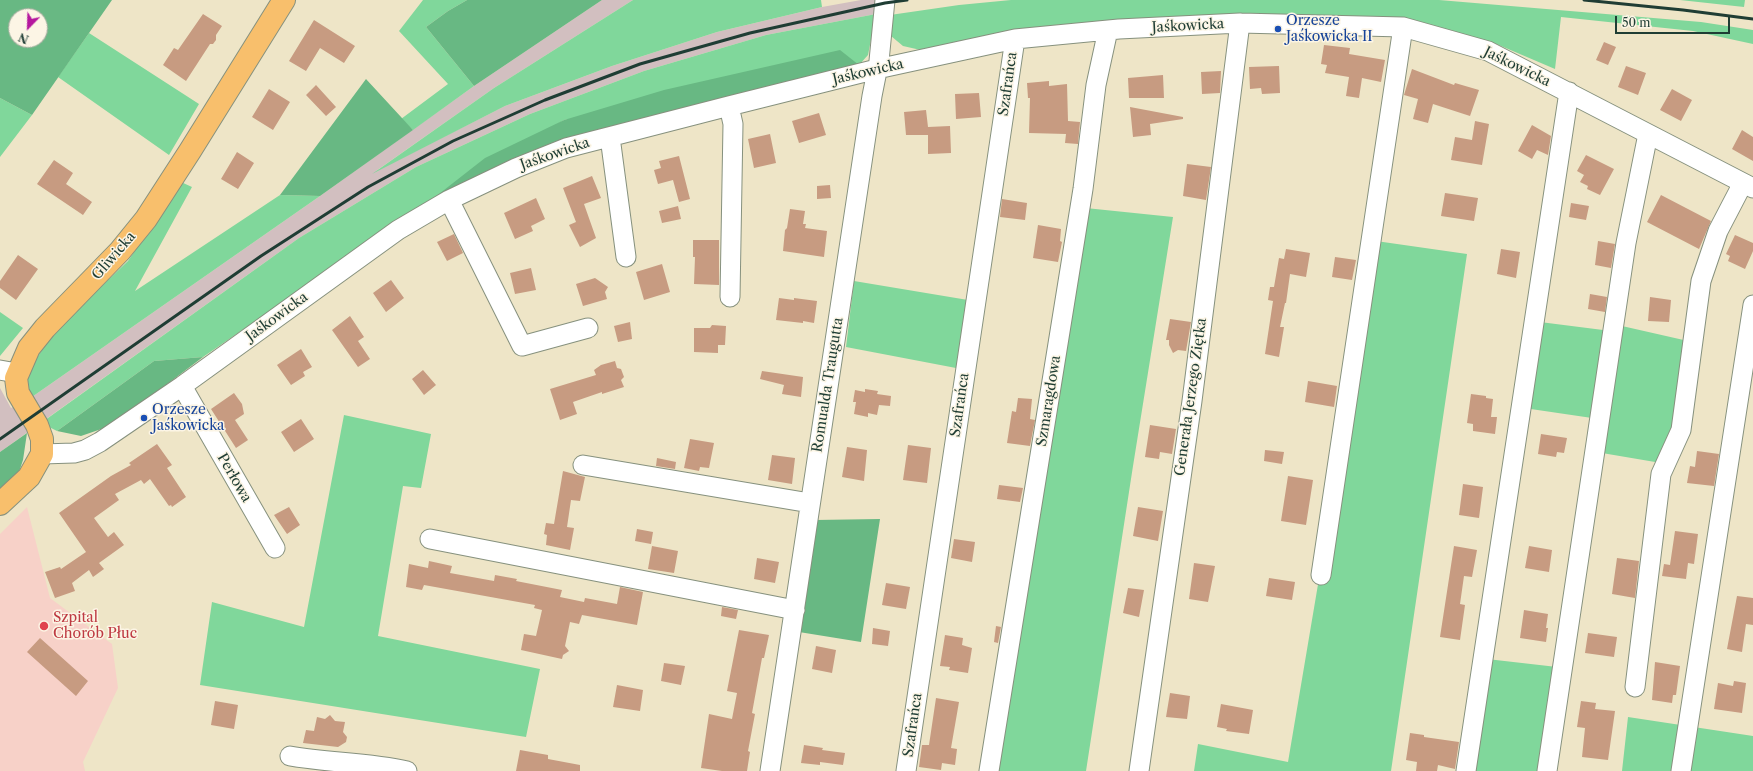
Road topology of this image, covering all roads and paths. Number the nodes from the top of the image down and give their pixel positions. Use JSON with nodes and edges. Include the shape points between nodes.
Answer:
{"nodes":[{"id":1,"x":284,"y":0,"type":"edge"},
{"id":2,"x":885,"y":0,"type":"edge"},
{"id":3,"x":1240,"y":23,"type":"junction"},
{"id":4,"x":1403,"y":26,"type":"junction"},
{"id":5,"x":1108,"y":30,"type":"junction"},
{"id":6,"x":1015,"y":38,"type":"junction"},
{"id":7,"x":877,"y":70,"type":"junction"},
{"id":8,"x":1568,"y":92,"type":"junction"},
{"id":9,"x":729,"y":106,"type":"junction"},
{"id":10,"x":1648,"y":134,"type":"junction"},
{"id":11,"x":610,"y":137,"type":"junction"},
{"id":12,"x":1748,"y":186,"type":"edge"},
{"id":13,"x":449,"y":200,"type":"junction"},
{"id":14,"x":626,"y":257,"type":"dead end"},
{"id":15,"x":730,"y":297,"type":"dead end"},
{"id":16,"x":1753,"y":305,"type":"edge"},
{"id":17,"x":588,"y":328,"type":"dead end"},
{"id":18,"x":8,"y":372,"type":"edge"},
{"id":19,"x":182,"y":386,"type":"junction"},
{"id":20,"x":42,"y":454,"type":"junction"},
{"id":21,"x":583,"y":465,"type":"dead end"},
{"id":22,"x":0,"y":504,"type":"edge"},
{"id":23,"x":810,"y":504,"type":"junction"},
{"id":24,"x":430,"y":539,"type":"dead end"},
{"id":25,"x":275,"y":548,"type":"dead end"},
{"id":26,"x":1321,"y":575,"type":"dead end"},
{"id":27,"x":795,"y":610,"type":"junction"},
{"id":28,"x":1635,"y":687,"type":"dead end"},
{"id":29,"x":290,"y":756,"type":"dead end"},
{"id":30,"x":407,"y":771,"type":"edge"},
{"id":31,"x":770,"y":771,"type":"edge"},
{"id":32,"x":906,"y":771,"type":"edge"},
{"id":33,"x":989,"y":771,"type":"edge"},
{"id":34,"x":1139,"y":771,"type":"edge"},
{"id":35,"x":1466,"y":771,"type":"edge"},
{"id":36,"x":1547,"y":771,"type":"edge"},
{"id":37,"x":1681,"y":771,"type":"edge"}],
"edges":[{"from":1,"to":18,"type":"main road","name":"Gliwicka","via":[[146,219],[120,251],[45,328]]},
{"from":2,"to":7,"type":"street","name":"Romualda Traugutta"},
{"from":3,"to":4,"type":"street","name":"Jaśkowicka"},
{"from":3,"to":5,"type":"street","name":"Jaśkowicka"},
{"from":3,"to":34,"type":"street","name":"Generała Jerzego Ziętka","via":[[1192,400]]},
{"from":4,"to":8,"type":"street","name":"Jaśkowicka","via":[[1488,51]]},
{"from":4,"to":26,"type":"street"},
{"from":5,"to":6,"type":"street","name":"Jaśkowicka"},
{"from":5,"to":33,"type":"street","name":"Szmaragdowa","via":[[1096,85],[1083,189]]},
{"from":6,"to":7,"type":"street","name":"Jaśkowicka"},
{"from":6,"to":32,"type":"street","name":"Szafrańca"},
{"from":7,"to":9,"type":"street","name":"Jaśkowicka"},
{"from":7,"to":23,"type":"street","name":"Romualda Traugutta"},
{"from":8,"to":10,"type":"street","name":"Jaśkowicka"},
{"from":8,"to":35,"type":"street"},
{"from":9,"to":11,"type":"street","name":"Jaśkowicka"},
{"from":9,"to":15,"type":"street","via":[[733,124]]},
{"from":10,"to":12,"type":"street","name":"Jaśkowicka"},
{"from":10,"to":36,"type":"street","via":[[1626,243]]},
{"from":11,"to":13,"type":"street","name":"Jaśkowicka","via":[[566,148],[516,168]]},
{"from":11,"to":14,"type":"street"},
{"from":12,"to":28,"type":"street","via":[[1718,231],[1701,282],[1681,430],[1661,474]]},
{"from":13,"to":17,"type":"street","via":[[522,346]]},
{"from":13,"to":19,"type":"street","name":"Jaśkowicka","via":[[398,230]]},
{"from":16,"to":37,"type":"street"},
{"from":18,"to":20,"type":"main road","name":"Gliwicka","via":[[16,378],[18,393],[37,425],[42,439]]},
{"from":19,"to":20,"type":"street","name":"Jaśkowicka","via":[[85,450]]},
{"from":19,"to":25,"type":"street","name":"Perłowa"},
{"from":20,"to":22,"type":"main road","via":[[29,477]]},
{"from":21,"to":23,"type":"street"},
{"from":23,"to":27,"type":"street","name":"Romualda Traugutta"},
{"from":24,"to":27,"type":"street"},
{"from":27,"to":31,"type":"street","name":"Romualda Traugutta"},
{"from":29,"to":30,"type":"street","via":[[384,765]]}]}
